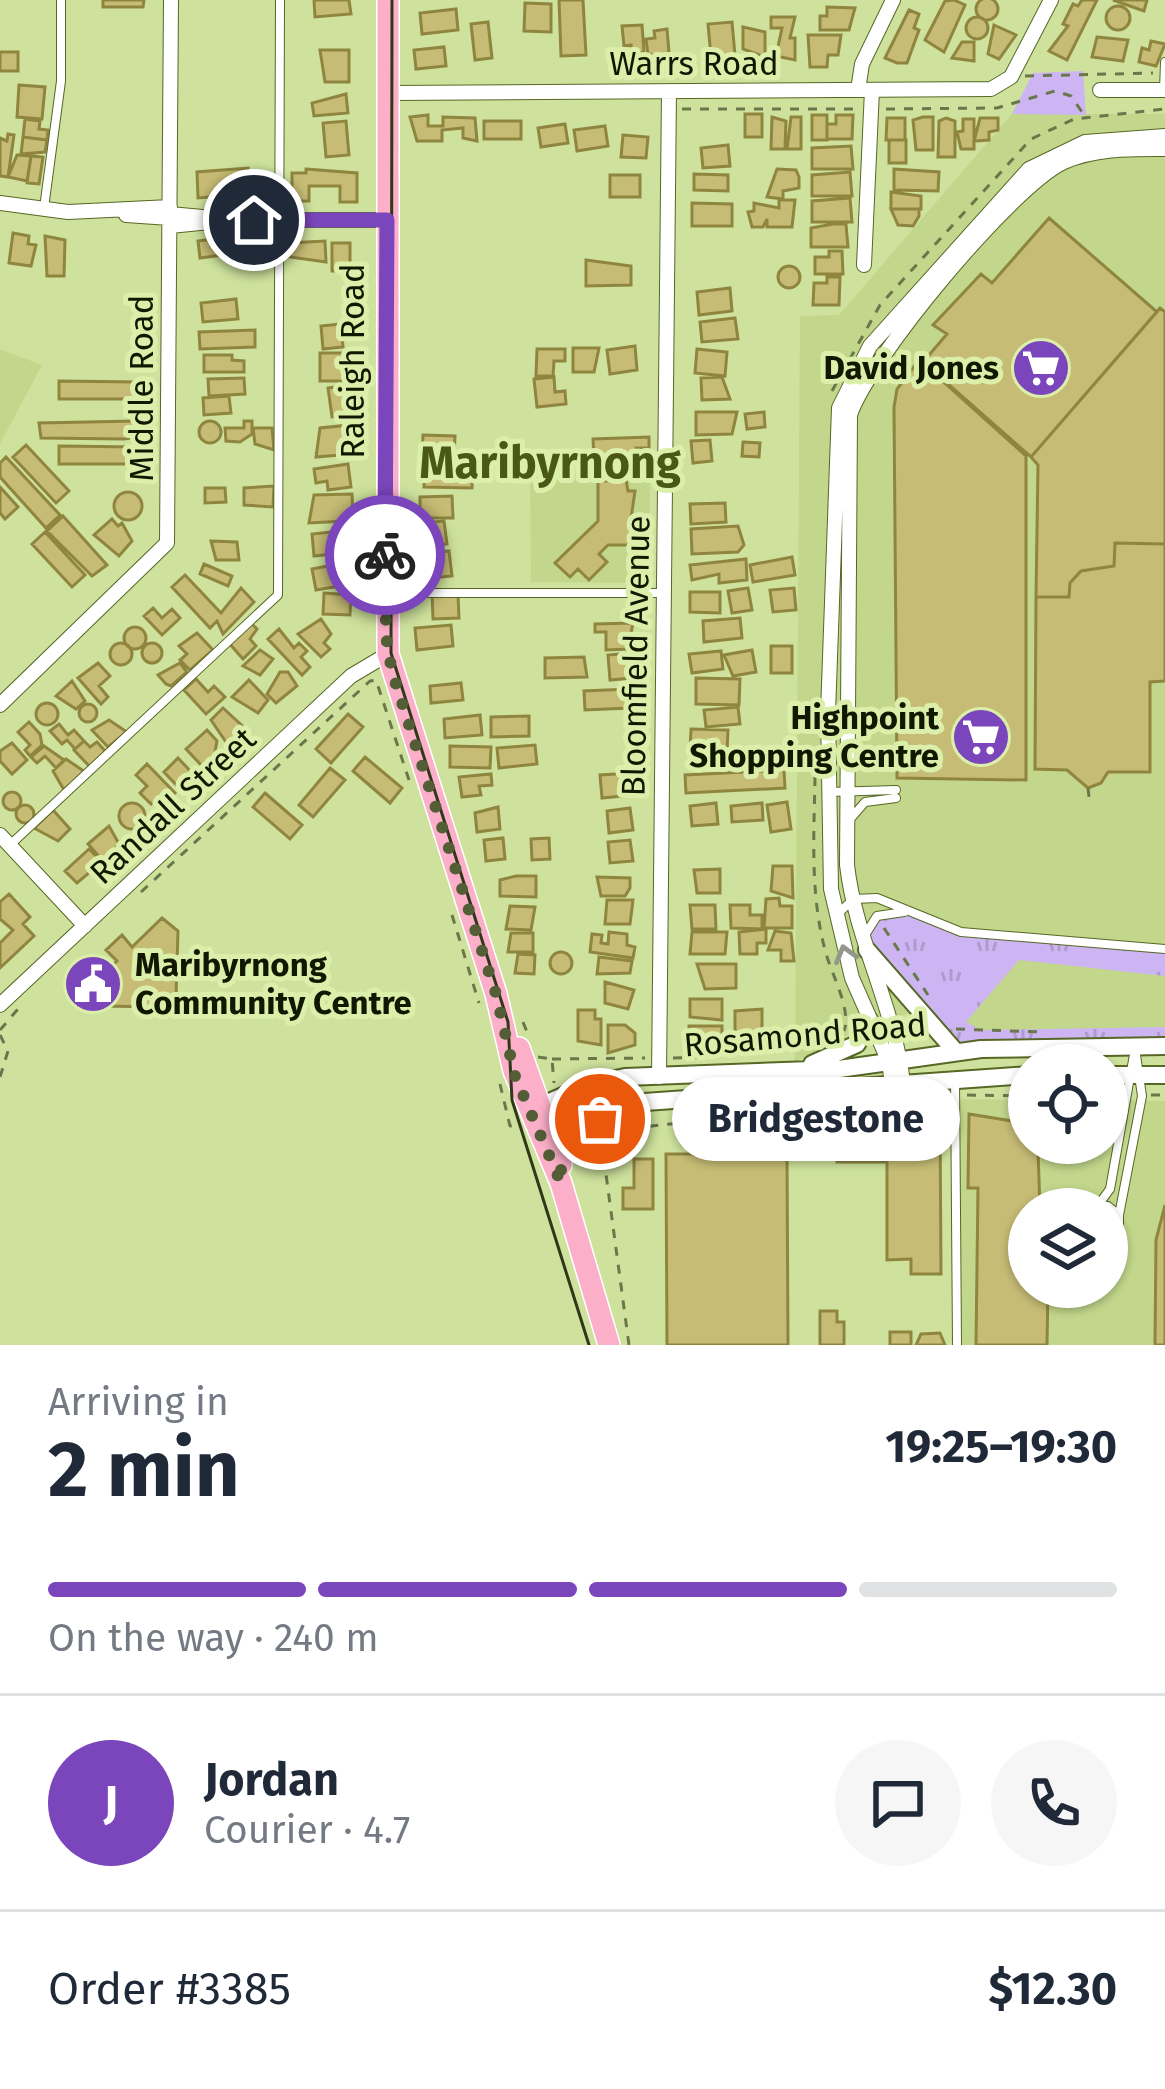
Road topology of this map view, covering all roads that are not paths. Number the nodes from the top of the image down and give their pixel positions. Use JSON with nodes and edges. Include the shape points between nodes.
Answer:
{"nodes":[{"id":1,"x":62,"y":0,"type":"edge"},
{"id":2,"x":171,"y":0,"type":"edge"},
{"id":3,"x":280,"y":0,"type":"edge"},
{"id":4,"x":388,"y":0,"type":"edge"},
{"id":5,"x":892,"y":0,"type":"edge"},
{"id":6,"x":1051,"y":0,"type":"edge"},
{"id":7,"x":1165,"y":62,"type":"edge"},
{"id":8,"x":1165,"y":73,"type":"edge"},
{"id":9,"x":866,"y":90,"type":"junction"},
{"id":10,"x":1100,"y":90,"type":"dead end"},
{"id":11,"x":1165,"y":90,"type":"edge"},
{"id":12,"x":669,"y":91,"type":"junction"},
{"id":13,"x":388,"y":93,"type":"junction"},
{"id":14,"x":1165,"y":136,"type":"edge"},
{"id":15,"x":1165,"y":149,"type":"edge"},
{"id":16,"x":0,"y":203,"type":"edge"},
{"id":17,"x":44,"y":209,"type":"junction"},
{"id":18,"x":170,"y":216,"type":"junction"},
{"id":19,"x":279,"y":220,"type":"junction"},
{"id":20,"x":387,"y":220,"type":"junction"},
{"id":21,"x":864,"y":265,"type":"dead end"},
{"id":22,"x":840,"y":512,"type":"junction"},
{"id":23,"x":664,"y":593,"type":"junction"},
{"id":24,"x":385,"y":594,"type":"junction"},
{"id":25,"x":388,"y":654,"type":"junction"},
{"id":26,"x":0,"y":705,"type":"edge"},
{"id":27,"x":845,"y":791,"type":"junction"},
{"id":28,"x":829,"y":792,"type":"junction"},
{"id":29,"x":846,"y":836,"type":"junction"},
{"id":30,"x":5,"y":840,"type":"edge"},
{"id":31,"x":853,"y":899,"type":"junction"},
{"id":32,"x":836,"y":916,"type":"junction"},
{"id":33,"x":916,"y":917,"type":"junction"},
{"id":34,"x":85,"y":926,"type":"junction"},
{"id":35,"x":1165,"y":949,"type":"edge"},
{"id":36,"x":867,"y":950,"type":"junction"},
{"id":37,"x":0,"y":1005,"type":"edge"},
{"id":38,"x":869,"y":1020,"type":"junction"},
{"id":39,"x":1135,"y":1046,"type":"junction"},
{"id":40,"x":1165,"y":1046,"type":"edge"},
{"id":41,"x":956,"y":1052,"type":"junction"},
{"id":42,"x":895,"y":1061,"type":"junction"},
{"id":43,"x":794,"y":1070,"type":"junction"},
{"id":44,"x":742,"y":1071,"type":"junction"},
{"id":45,"x":1128,"y":1075,"type":"edge"},
{"id":46,"x":1135,"y":1075,"type":"junction"},
{"id":47,"x":1165,"y":1075,"type":"edge"},
{"id":48,"x":667,"y":1077,"type":"junction"},
{"id":49,"x":1008,"y":1079,"type":"edge"},
{"id":50,"x":955,"y":1086,"type":"junction"},
{"id":51,"x":900,"y":1089,"type":"junction"},
{"id":52,"x":743,"y":1097,"type":"junction"},
{"id":53,"x":676,"y":1100,"type":"junction"},
{"id":54,"x":1128,"y":1103,"type":"edge"},
{"id":55,"x":620,"y":1105,"type":"junction"},
{"id":56,"x":538,"y":1114,"type":"junction"},
{"id":57,"x":561,"y":1160,"type":"junction"},
{"id":58,"x":561,"y":1183,"type":"junction"},
{"id":59,"x":1122,"y":1188,"type":"edge"},
{"id":60,"x":609,"y":1345,"type":"edge"},
{"id":61,"x":957,"y":1345,"type":"edge"}],
"edges":[{"from":1,"to":17,"type":"lane"},
{"from":2,"to":18,"type":"street","name":"Middle Road"},
{"from":3,"to":19,"type":"lane"},
{"from":4,"to":13,"type":"main road","name":"Raleigh Road"},
{"from":5,"to":9,"type":"street","via":[[862,64]]},
{"from":6,"to":9,"type":"street","name":"Warrs Road","via":[[1006,82]]},
{"from":7,"to":8,"type":"lane"},
{"from":8,"to":11,"type":"lane"},
{"from":9,"to":12,"type":"street","name":"Warrs Road"},
{"from":9,"to":21,"type":"street"},
{"from":10,"to":11,"type":"street"},
{"from":12,"to":13,"type":"street","name":"Warrs Road"},
{"from":12,"to":23,"type":"street","name":"Bloomfield Avenue"},
{"from":13,"to":20,"type":"main road","name":"Raleigh Road"},
{"from":14,"to":22,"type":"street","via":[[1070,146],[1006,192],[852,374],[835,426]]},
{"from":15,"to":22,"type":"street","via":[[1092,153],[1052,169],[892,339],[850,415]]},
{"from":16,"to":17,"type":"street"},
{"from":17,"to":18,"type":"street"},
{"from":18,"to":19,"type":"street"},
{"from":18,"to":26,"type":"street","name":"Middle Road","via":[[167,543]]},
{"from":19,"to":20,"type":"street"},
{"from":19,"to":30,"type":"lane","via":[[278,595]]},
{"from":20,"to":24,"type":"main road","name":"Raleigh Road"},
{"from":22,"to":27,"type":"street"},
{"from":22,"to":28,"type":"street"},
{"from":23,"to":24,"type":"lane"},
{"from":23,"to":48,"type":"street","name":"Bloomfield Avenue"},
{"from":24,"to":25,"type":"main road","name":"Raleigh Road"},
{"from":25,"to":34,"type":"street","name":"Randall Street","via":[[351,676]]},
{"from":25,"to":56,"type":"main road","name":"Raleigh Road"},
{"from":27,"to":28,"type":"lane"},
{"from":27,"to":29,"type":"street"},
{"from":27,"to":29,"type":"lane","via":[[896,794],[861,804]]},
{"from":28,"to":32,"type":"street"},
{"from":29,"to":31,"type":"street"},
{"from":30,"to":34,"type":"street"},
{"from":31,"to":32,"type":"lane"},
{"from":31,"to":33,"type":"lane","via":[[877,898]]},
{"from":31,"to":36,"type":"street"},
{"from":38,"to":32,"type":"street","one_way":true},
{"from":33,"to":35,"type":"lane","via":[[961,932]]},
{"from":33,"to":36,"type":"lane","via":[[893,911],[874,918]]},
{"from":34,"to":37,"type":"street","name":"Randall Street"},
{"from":36,"to":41,"type":"street"},
{"from":36,"to":42,"type":"street","via":[[893,1016]]},
{"from":38,"to":42,"type":"street"},
{"from":38,"to":43,"type":"street","via":[[857,1044]]},
{"from":39,"to":40,"type":"street","name":"Rosamond Road"},
{"from":39,"to":41,"type":"street","name":"Rosamond Road"},
{"from":39,"to":46,"type":"lane"},
{"from":41,"to":42,"type":"street","name":"Rosamond Road"},
{"from":42,"to":43,"type":"street","name":"Rosamond Road"},
{"from":42,"to":51,"type":"street"},
{"from":43,"to":44,"type":"street","name":"Rosamond Road"},
{"from":44,"to":48,"type":"street","name":"Rosamond Road"},
{"from":44,"to":52,"type":"street"},
{"from":45,"to":46,"type":"street"},
{"from":46,"to":47,"type":"street"},
{"from":46,"to":54,"type":"lane"},
{"from":46,"to":59,"type":"lane"},
{"from":48,"to":53,"type":"street"},
{"from":48,"to":56,"type":"street","name":"Rosamond Road","via":[[609,1080]]},
{"from":49,"to":50,"type":"street","name":"Rosamond Road"},
{"from":50,"to":51,"type":"street","name":"Rosamond Road"},
{"from":50,"to":61,"type":"lane"},
{"from":51,"to":52,"type":"street","name":"Rosamond Road"},
{"from":52,"to":53,"type":"street","name":"Rosamond Road"},
{"from":53,"to":55,"type":"street","name":"Rosamond Road"},
{"from":55,"to":56,"type":"street","name":"Rosamond Road"},
{"from":55,"to":57,"type":"street"},
{"from":56,"to":57,"type":"main road","name":"Raleigh Road"},
{"from":56,"to":58,"type":"main road","name":"Raleigh Road"},
{"from":57,"to":58,"type":"main road","name":"Raleigh Road"},
{"from":58,"to":60,"type":"main road","name":"Raleigh Road"}]}
